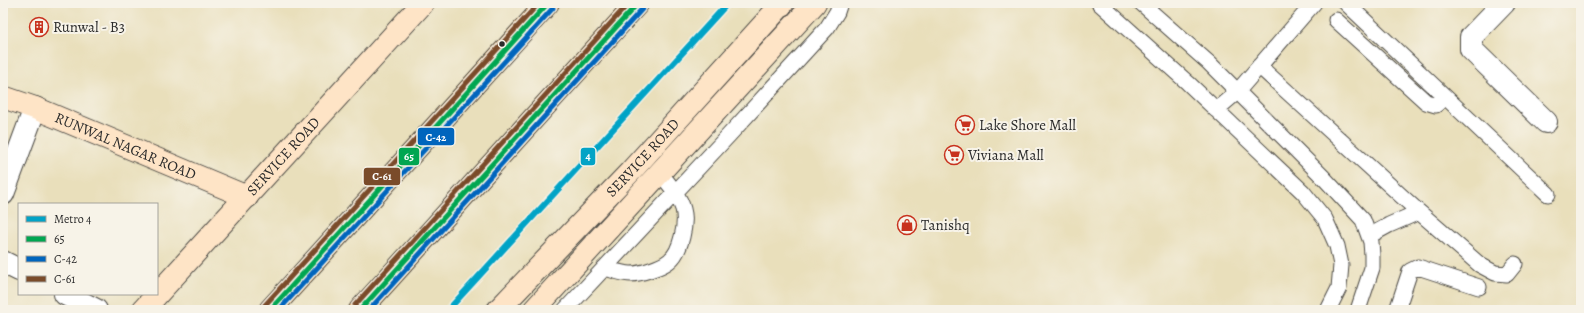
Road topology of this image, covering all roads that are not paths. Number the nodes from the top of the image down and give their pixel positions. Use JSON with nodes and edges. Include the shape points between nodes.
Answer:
{"nodes":[{"id":1,"x":548,"y":3,"type":"edge"},
{"id":2,"x":638,"y":3,"type":"edge"},
{"id":3,"x":783,"y":3,"type":"edge"},
{"id":4,"x":816,"y":3,"type":"edge"},
{"id":5,"x":840,"y":3,"type":"edge"},
{"id":6,"x":1099,"y":3,"type":"edge"},
{"id":7,"x":1141,"y":3,"type":"edge"},
{"id":8,"x":1314,"y":3,"type":"edge"},
{"id":9,"x":1346,"y":3,"type":"edge"},
{"id":10,"x":1504,"y":3,"type":"edge"},
{"id":11,"x":417,"y":5,"type":"edge"},
{"id":12,"x":1336,"y":20,"type":"dead end"},
{"id":13,"x":1259,"y":66,"type":"junction"},
{"id":14,"x":1237,"y":92,"type":"junction"},
{"id":15,"x":3,"y":97,"type":"edge"},
{"id":16,"x":1445,"y":97,"type":"junction"},
{"id":17,"x":35,"y":108,"type":"junction"},
{"id":18,"x":1216,"y":110,"type":"junction"},
{"id":19,"x":714,"y":114,"type":"junction"},
{"id":20,"x":1546,"y":122,"type":"dead end"},
{"id":21,"x":730,"y":135,"type":"junction"},
{"id":22,"x":660,"y":173,"type":"junction"},
{"id":23,"x":675,"y":192,"type":"junction"},
{"id":24,"x":3,"y":194,"type":"edge"},
{"id":25,"x":1548,"y":194,"type":"dead end"},
{"id":26,"x":247,"y":197,"type":"junction"},
{"id":27,"x":1419,"y":212,"type":"junction"},
{"id":28,"x":1369,"y":236,"type":"junction"},
{"id":29,"x":3,"y":262,"type":"edge"},
{"id":30,"x":1515,"y":264,"type":"dead end"},
{"id":31,"x":604,"y":268,"type":"junction"},
{"id":32,"x":18,"y":270,"type":"edge"},
{"id":33,"x":1479,"y":287,"type":"dead end"},
{"id":34,"x":158,"y":294,"type":"edge"},
{"id":35,"x":67,"y":295,"type":"edge"},
{"id":36,"x":157,"y":295,"type":"edge"},
{"id":37,"x":96,"y":310,"type":"edge"},
{"id":38,"x":143,"y":310,"type":"edge"},
{"id":39,"x":270,"y":310,"type":"edge"},
{"id":40,"x":360,"y":310,"type":"edge"},
{"id":41,"x":498,"y":310,"type":"edge"},
{"id":42,"x":534,"y":310,"type":"edge"},
{"id":43,"x":565,"y":310,"type":"edge"},
{"id":44,"x":1328,"y":310,"type":"edge"},
{"id":45,"x":1358,"y":310,"type":"edge"},
{"id":46,"x":1397,"y":310,"type":"edge"}],
"edges":[{"from":1,"to":39,"type":"highway"},
{"from":2,"to":40,"type":"highway"},
{"from":3,"to":41,"type":"street","name":"SERVICE ROAD","via":[[631,171]]},
{"from":4,"to":19,"type":"street","name":"SERVICE ROAD"},
{"from":5,"to":21,"type":"lane","via":[[827,28]]},
{"from":6,"to":18,"type":"lane"},
{"from":7,"to":14,"type":"lane","via":[[1209,63]]},
{"from":8,"to":13,"type":"lane"},
{"from":9,"to":16,"type":"lane"},
{"from":10,"to":20,"type":"street","via":[[1471,37],[1471,49]]},
{"from":11,"to":26,"type":"street","name":"SERVICE ROAD"},
{"from":12,"to":16,"type":"lane","via":[[1426,102],[1436,104]]},
{"from":13,"to":14,"type":"lane"},
{"from":13,"to":27,"type":"lane"},
{"from":14,"to":18,"type":"lane"},
{"from":14,"to":28,"type":"lane","via":[[1363,220]]},
{"from":15,"to":17,"type":"street","name":"RUNWAL NAGAR ROAD"},
{"from":16,"to":25,"type":"lane"},
{"from":17,"to":24,"type":"street"},
{"from":17,"to":26,"type":"street","name":"RUNWAL NAGAR ROAD"},
{"from":18,"to":44,"type":"lane","via":[[1304,192],[1325,219],[1337,246],[1341,265],[1339,288]]},
{"from":19,"to":21,"type":"lane"},
{"from":19,"to":22,"type":"street","name":"SERVICE ROAD"},
{"from":21,"to":23,"type":"lane"},
{"from":22,"to":23,"type":"lane"},
{"from":22,"to":42,"type":"street","name":"SERVICE ROAD"},
{"from":23,"to":31,"type":"lane"},
{"from":23,"to":31,"type":"lane","via":[[683,210],[684,229],[677,251],[669,261],[632,274]]},
{"from":26,"to":34,"type":"street","name":"SERVICE ROAD"},
{"from":27,"to":28,"type":"lane"},
{"from":27,"to":30,"type":"lane","via":[[1480,265],[1495,273],[1507,274]]},
{"from":28,"to":45,"type":"lane","via":[[1372,268]]},
{"from":29,"to":32,"type":"street"},
{"from":31,"to":43,"type":"lane"},
{"from":33,"to":46,"type":"lane","via":[[1418,267],[1410,271]]},
{"from":35,"to":37,"type":"street"},
{"from":36,"to":38,"type":"street","name":"SERVICE ROAD"}]}
